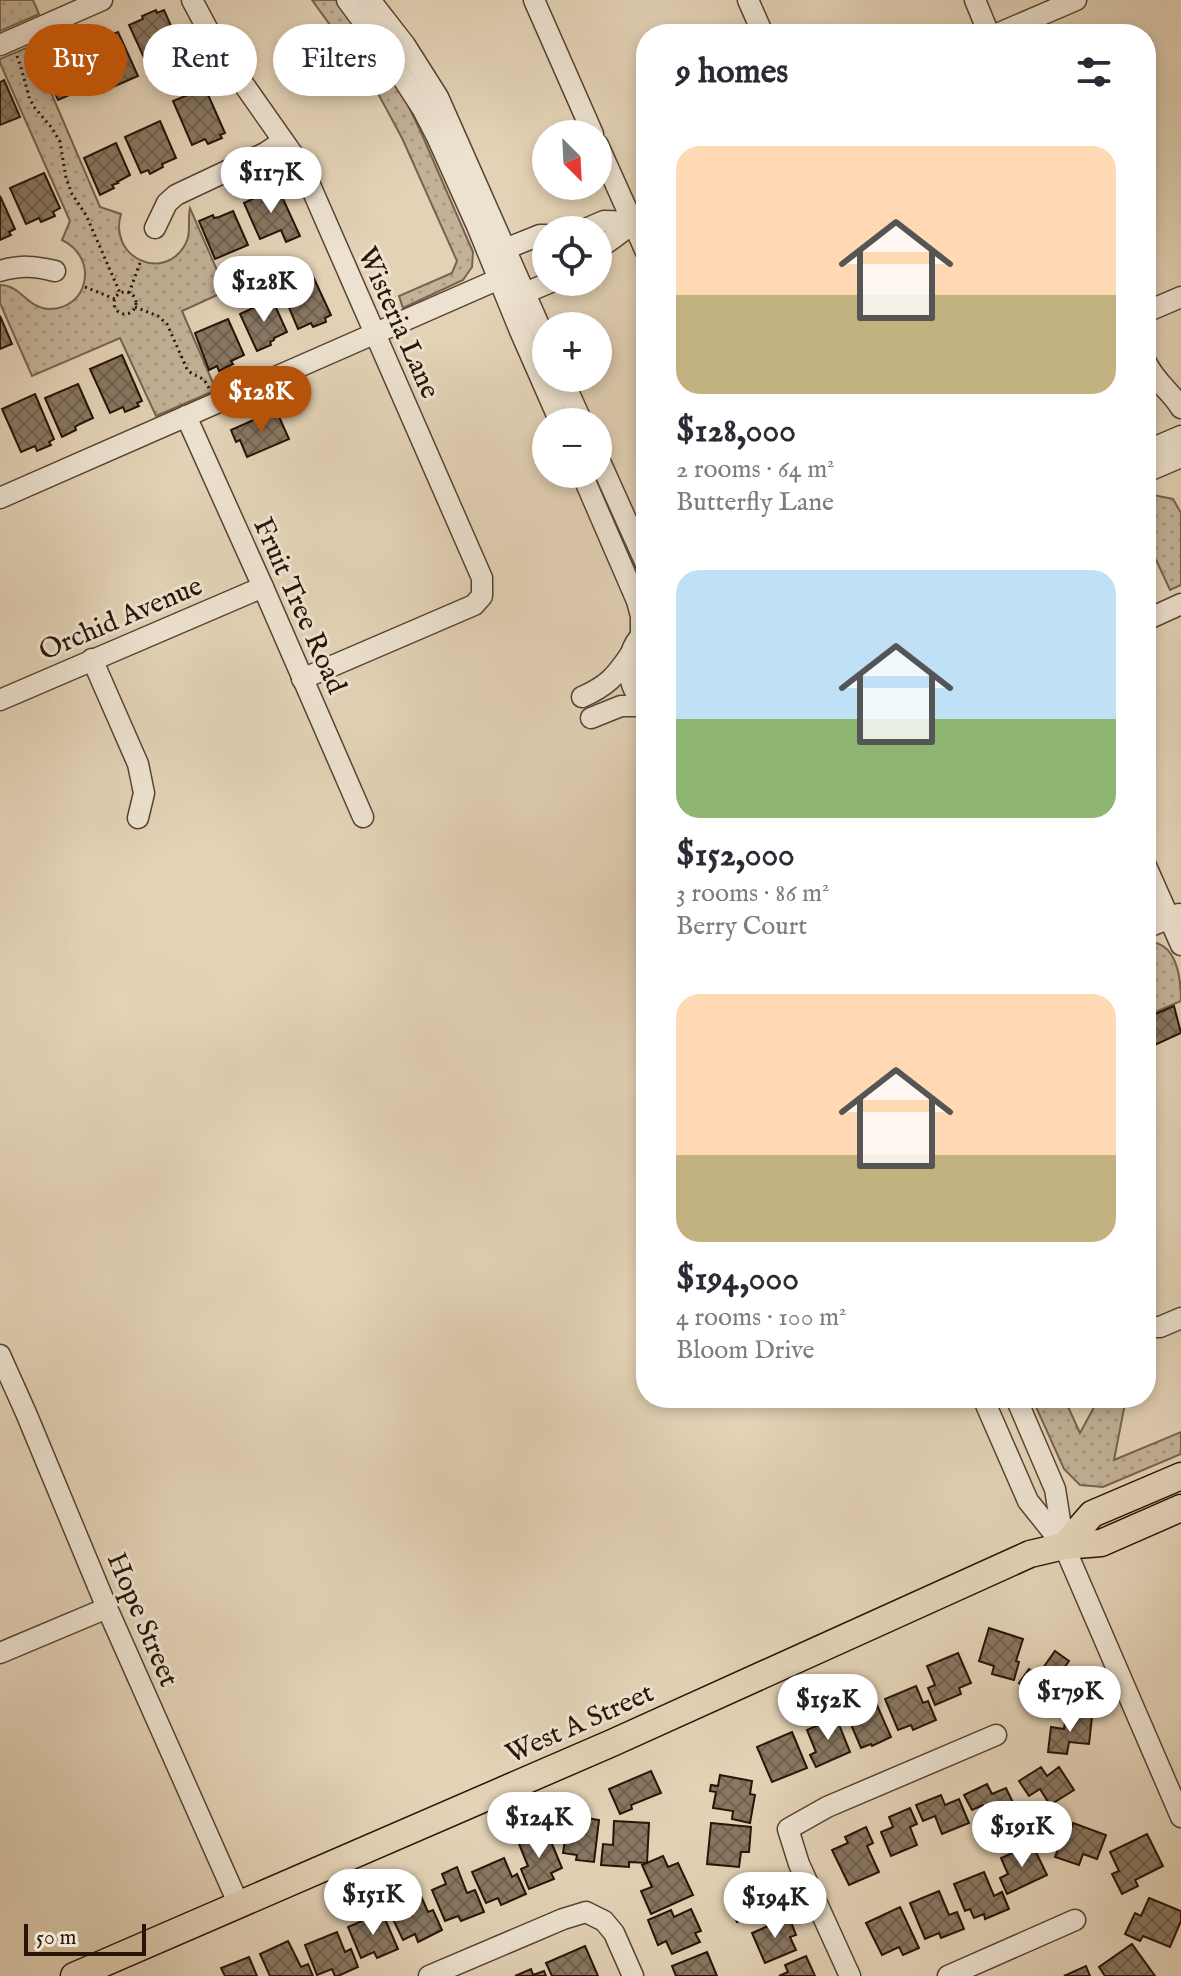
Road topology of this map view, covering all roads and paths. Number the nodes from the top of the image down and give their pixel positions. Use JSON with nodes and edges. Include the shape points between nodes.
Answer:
{"nodes":[{"id":1,"x":102,"y":0,"type":"edge"},
{"id":2,"x":192,"y":0,"type":"edge"},
{"id":3,"x":347,"y":0,"type":"edge"},
{"id":4,"x":370,"y":0,"type":"edge"},
{"id":5,"x":534,"y":0,"type":"edge"},
{"id":6,"x":748,"y":0,"type":"edge"},
{"id":7,"x":975,"y":0,"type":"edge"},
{"id":8,"x":1076,"y":0,"type":"edge"},
{"id":9,"x":759,"y":24,"type":"edge"},
{"id":10,"x":985,"y":24,"type":"edge"},
{"id":11,"x":1020,"y":24,"type":"edge"},
{"id":12,"x":8,"y":49,"type":"edge"},
{"id":13,"x":587,"y":120,"type":"edge"},
{"id":14,"x":283,"y":141,"type":"junction"},
{"id":15,"x":612,"y":170,"type":"edge"},
{"id":16,"x":636,"y":214,"type":"edge"},
{"id":17,"x":636,"y":219,"type":"edge"},
{"id":18,"x":612,"y":221,"type":"edge"},
{"id":19,"x":636,"y":221,"type":"edge"},
{"id":20,"x":155,"y":228,"type":"dead end"},
{"id":21,"x":532,"y":238,"type":"edge"},
{"id":22,"x":612,"y":241,"type":"edge"},
{"id":23,"x":505,"y":249,"type":"junction"},
{"id":24,"x":140,"y":263,"type":"dead end"},
{"id":25,"x":0,"y":271,"type":"edge"},
{"id":26,"x":55,"y":271,"type":"dead end"},
{"id":27,"x":499,"y":279,"type":"junction"},
{"id":28,"x":85,"y":287,"type":"dead end"},
{"id":29,"x":532,"y":290,"type":"edge"},
{"id":30,"x":120,"y":293,"type":"junction"},
{"id":31,"x":129,"y":293,"type":"junction"},
{"id":32,"x":525,"y":293,"type":"junction"},
{"id":33,"x":1181,"y":297,"type":"edge"},
{"id":34,"x":115,"y":299,"type":"junction"},
{"id":35,"x":135,"y":307,"type":"junction"},
{"id":36,"x":1156,"y":308,"type":"edge"},
{"id":37,"x":533,"y":312,"type":"edge"},
{"id":38,"x":375,"y":334,"type":"junction"},
{"id":39,"x":1156,"y":386,"type":"edge"},
{"id":40,"x":210,"y":389,"type":"dead end"},
{"id":41,"x":554,"y":408,"type":"edge"},
{"id":42,"x":1181,"y":408,"type":"edge"},
{"id":43,"x":186,"y":416,"type":"junction"},
{"id":44,"x":1181,"y":436,"type":"edge"},
{"id":45,"x":1156,"y":447,"type":"edge"},
{"id":46,"x":1156,"y":453,"type":"edge"},
{"id":47,"x":1180,"y":459,"type":"edge"},
{"id":48,"x":1156,"y":468,"type":"edge"},
{"id":49,"x":588,"y":488,"type":"edge"},
{"id":50,"x":612,"y":488,"type":"edge"},
{"id":51,"x":0,"y":498,"type":"edge"},
{"id":52,"x":636,"y":542,"type":"edge"},
{"id":53,"x":263,"y":587,"type":"junction"},
{"id":54,"x":636,"y":599,"type":"edge"},
{"id":55,"x":1181,"y":604,"type":"edge"},
{"id":56,"x":1156,"y":615,"type":"edge"},
{"id":57,"x":636,"y":646,"type":"edge"},
{"id":58,"x":630,"y":655,"type":"junction"},
{"id":59,"x":92,"y":659,"type":"junction"},
{"id":60,"x":302,"y":679,"type":"junction"},
{"id":61,"x":636,"y":694,"type":"edge"},
{"id":62,"x":582,"y":697,"type":"dead end"},
{"id":63,"x":0,"y":700,"type":"edge"},
{"id":64,"x":636,"y":706,"type":"edge"},
{"id":65,"x":591,"y":718,"type":"dead end"},
{"id":66,"x":363,"y":817,"type":"dead end"},
{"id":67,"x":138,"y":818,"type":"dead end"},
{"id":68,"x":1156,"y":883,"type":"edge"},
{"id":69,"x":1175,"y":915,"type":"edge"},
{"id":70,"x":1156,"y":924,"type":"edge"},
{"id":71,"x":1181,"y":945,"type":"edge"},
{"id":72,"x":1181,"y":1318,"type":"edge"},
{"id":73,"x":1156,"y":1327,"type":"edge"},
{"id":74,"x":0,"y":1355,"type":"edge"},
{"id":75,"x":987,"y":1408,"type":"edge"},
{"id":76,"x":1020,"y":1408,"type":"edge"},
{"id":77,"x":1181,"y":1476,"type":"edge"},
{"id":78,"x":1181,"y":1508,"type":"edge"},
{"id":79,"x":1064,"y":1546,"type":"junction"},
{"id":80,"x":107,"y":1608,"type":"junction"},
{"id":81,"x":0,"y":1653,"type":"edge"},
{"id":82,"x":996,"y":1735,"type":"dead end"},
{"id":83,"x":1181,"y":1817,"type":"edge"},
{"id":84,"x":239,"y":1905,"type":"junction"},
{"id":85,"x":1075,"y":1920,"type":"dead end"},
{"id":86,"x":74,"y":1976,"type":"edge"},
{"id":87,"x":429,"y":1976,"type":"edge"},
{"id":88,"x":633,"y":1976,"type":"edge"},
{"id":89,"x":850,"y":1976,"type":"edge"},
{"id":90,"x":948,"y":1976,"type":"edge"}],
"edges":[{"from":1,"to":12,"type":"street"},
{"from":2,"to":14,"type":"street","name":"Wisteria Lane","via":[[216,45]]},
{"from":3,"to":27,"type":"street","via":[[422,108]]},
{"from":4,"to":23,"type":"street","via":[[438,97]]},
{"from":5,"to":13,"type":"street"},
{"from":6,"to":9,"type":"street"},
{"from":7,"to":10,"type":"street"},
{"from":8,"to":11,"type":"street"},
{"from":12,"to":30,"type":"path","via":[[21,67],[31,102],[56,134],[72,194]]},
{"from":14,"to":20,"type":"street","via":[[176,195]]},
{"from":14,"to":38,"type":"street","name":"Wisteria Lane","via":[[310,185]]},
{"from":15,"to":16,"type":"street"},
{"from":17,"to":18,"type":"street"},
{"from":19,"to":22,"type":"street"},
{"from":21,"to":23,"type":"street"},
{"from":23,"to":27,"type":"street"},
{"from":23,"to":32,"type":"street"},
{"from":24,"to":31,"type":"path"},
{"from":25,"to":26,"type":"street","via":[[34,266]]},
{"from":27,"to":32,"type":"street"},
{"from":27,"to":38,"type":"street"},
{"from":27,"to":41,"type":"street"},
{"from":28,"to":34,"type":"path"},
{"from":29,"to":32,"type":"street"},
{"from":30,"to":31,"type":"path"},
{"from":30,"to":34,"type":"path"},
{"from":31,"to":35,"type":"path","via":[[136,299]]},
{"from":32,"to":37,"type":"street"},
{"from":33,"to":36,"type":"street"},
{"from":34,"to":35,"type":"path","via":[[121,313]]},
{"from":35,"to":40,"type":"path","via":[[167,324],[187,369]]},
{"from":38,"to":43,"type":"street"},
{"from":38,"to":60,"type":"street","name":"Wisteria Lane","via":[[482,578],[482,596],[474,605]]},
{"from":39,"to":42,"type":"street","via":[[1174,396]]},
{"from":43,"to":51,"type":"street"},
{"from":43,"to":53,"type":"street","name":"Fruit Tree Road"},
{"from":44,"to":45,"type":"street"},
{"from":46,"to":47,"type":"street"},
{"from":47,"to":48,"type":"street"},
{"from":49,"to":54,"type":"street"},
{"from":50,"to":52,"type":"street"},
{"from":53,"to":59,"type":"street","name":"Orchid Avenue"},
{"from":53,"to":60,"type":"street","name":"Fruit Tree Road"},
{"from":55,"to":56,"type":"street"},
{"from":57,"to":58,"type":"street"},
{"from":58,"to":61,"type":"street","via":[[629,678]]},
{"from":58,"to":62,"type":"street","via":[[604,687]]},
{"from":59,"to":63,"type":"street","name":"Orchid Avenue"},
{"from":59,"to":67,"type":"street","via":[[138,764],[144,793]]},
{"from":60,"to":66,"type":"street","name":"Fruit Tree Road"},
{"from":64,"to":65,"type":"street"},
{"from":68,"to":69,"type":"street"},
{"from":69,"to":70,"type":"street"},
{"from":69,"to":71,"type":"street"},
{"from":72,"to":73,"type":"street"},
{"from":74,"to":80,"type":"street","name":"Hope Street"},
{"from":75,"to":79,"type":"street","via":[[1028,1501]]},
{"from":76,"to":79,"type":"street","via":[[1055,1489]]},
{"from":77,"to":79,"type":"main road","via":[[1092,1514]]},
{"from":78,"to":79,"type":"main road","name":"West A Street","via":[[1101,1543]]},
{"from":79,"to":83,"type":"street"},
{"from":79,"to":84,"type":"main road","name":"West A Street","via":[[1030,1554]]},
{"from":80,"to":81,"type":"street"},
{"from":80,"to":84,"type":"street","name":"Hope Street"},
{"from":82,"to":89,"type":"street","via":[[788,1829]]},
{"from":84,"to":86,"type":"main road","name":"West A Street"},
{"from":85,"to":90,"type":"street"},
{"from":87,"to":88,"type":"street","via":[[586,1912],[614,1933]]}]}
